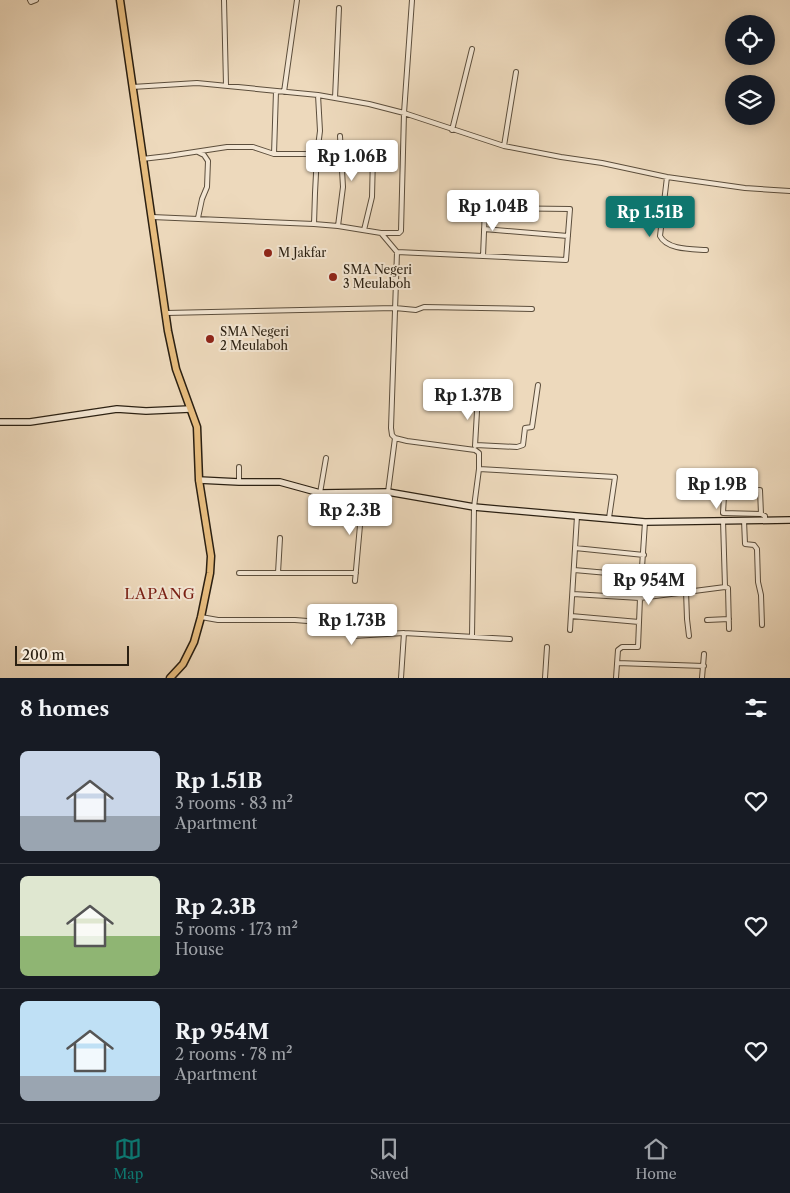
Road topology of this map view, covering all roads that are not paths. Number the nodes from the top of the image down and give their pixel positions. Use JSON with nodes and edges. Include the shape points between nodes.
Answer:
{"nodes":[{"id":1,"x":30,"y":0,"type":"edge"},
{"id":2,"x":36,"y":0,"type":"edge"},
{"id":3,"x":120,"y":0,"type":"edge"},
{"id":4,"x":224,"y":0,"type":"edge"},
{"id":5,"x":297,"y":0,"type":"edge"},
{"id":6,"x":412,"y":0,"type":"edge"},
{"id":7,"x":339,"y":8,"type":"dead end"},
{"id":8,"x":472,"y":49,"type":"dead end"},
{"id":9,"x":516,"y":72,"type":"dead end"},
{"id":10,"x":226,"y":85,"type":"junction"},
{"id":11,"x":132,"y":87,"type":"junction"},
{"id":12,"x":276,"y":91,"type":"junction"},
{"id":13,"x":284,"y":92,"type":"junction"},
{"id":14,"x":318,"y":95,"type":"junction"},
{"id":15,"x":335,"y":98,"type":"junction"},
{"id":16,"x":404,"y":113,"type":"junction"},
{"id":17,"x":452,"y":130,"type":"junction"},
{"id":18,"x":340,"y":136,"type":"dead end"},
{"id":19,"x":504,"y":146,"type":"junction"},
{"id":20,"x":198,"y":152,"type":"junction"},
{"id":21,"x":274,"y":154,"type":"junction"},
{"id":22,"x":317,"y":154,"type":"junction"},
{"id":23,"x":373,"y":156,"type":"dead end"},
{"id":24,"x":142,"y":159,"type":"junction"},
{"id":25,"x":667,"y":177,"type":"junction"},
{"id":26,"x":790,"y":191,"type":"edge"},
{"id":27,"x":152,"y":217,"type":"junction"},
{"id":28,"x":198,"y":218,"type":"junction"},
{"id":29,"x":314,"y":224,"type":"junction"},
{"id":30,"x":338,"y":226,"type":"junction"},
{"id":31,"x":484,"y":229,"type":"junction"},
{"id":32,"x":364,"y":230,"type":"junction"},
{"id":33,"x":381,"y":233,"type":"junction"},
{"id":34,"x":568,"y":236,"type":"junction"},
{"id":35,"x":706,"y":250,"type":"dead end"},
{"id":36,"x":397,"y":252,"type":"junction"},
{"id":37,"x":483,"y":256,"type":"junction"},
{"id":38,"x":395,"y":308,"type":"junction"},
{"id":39,"x":532,"y":309,"type":"dead end"},
{"id":40,"x":166,"y":313,"type":"junction"},
{"id":41,"x":538,"y":385,"type":"dead end"},
{"id":42,"x":478,"y":394,"type":"dead end"},
{"id":43,"x":190,"y":409,"type":"junction"},
{"id":44,"x":0,"y":422,"type":"edge"},
{"id":45,"x":395,"y":438,"type":"junction"},
{"id":46,"x":475,"y":447,"type":"junction"},
{"id":47,"x":326,"y":458,"type":"dead end"},
{"id":48,"x":239,"y":467,"type":"dead end"},
{"id":49,"x":479,"y":470,"type":"junction"},
{"id":50,"x":199,"y":480,"type":"junction"},
{"id":51,"x":725,"y":480,"type":"dead end"},
{"id":52,"x":239,"y":482,"type":"junction"},
{"id":53,"x":724,"y":490,"type":"junction"},
{"id":54,"x":363,"y":492,"type":"junction"},
{"id":55,"x":388,"y":492,"type":"junction"},
{"id":56,"x":320,"y":493,"type":"junction"},
{"id":57,"x":474,"y":507,"type":"junction"},
{"id":58,"x":761,"y":514,"type":"junction"},
{"id":59,"x":577,"y":516,"type":"junction"},
{"id":60,"x":609,"y":518,"type":"junction"},
{"id":61,"x":723,"y":520,"type":"junction"},
{"id":62,"x":744,"y":520,"type":"junction"},
{"id":63,"x":790,"y":520,"type":"edge"},
{"id":64,"x":765,"y":521,"type":"junction"},
{"id":65,"x":645,"y":522,"type":"junction"},
{"id":66,"x":280,"y":538,"type":"dead end"},
{"id":67,"x":575,"y":548,"type":"junction"},
{"id":68,"x":644,"y":555,"type":"junction"},
{"id":69,"x":574,"y":570,"type":"junction"},
{"id":70,"x":239,"y":573,"type":"dead end"},
{"id":71,"x":278,"y":573,"type":"junction"},
{"id":72,"x":356,"y":573,"type":"junction"},
{"id":73,"x":642,"y":576,"type":"junction"},
{"id":74,"x":355,"y":581,"type":"dead end"},
{"id":75,"x":725,"y":587,"type":"junction"},
{"id":76,"x":686,"y":591,"type":"junction"},
{"id":77,"x":572,"y":594,"type":"junction"},
{"id":78,"x":640,"y":598,"type":"junction"},
{"id":79,"x":571,"y":616,"type":"junction"},
{"id":80,"x":201,"y":617,"type":"junction"},
{"id":81,"x":729,"y":619,"type":"junction"},
{"id":82,"x":707,"y":620,"type":"dead end"},
{"id":83,"x":639,"y":622,"type":"junction"},
{"id":84,"x":762,"y":625,"type":"dead end"},
{"id":85,"x":729,"y":629,"type":"dead end"},
{"id":86,"x":570,"y":630,"type":"dead end"},
{"id":87,"x":404,"y":633,"type":"junction"},
{"id":88,"x":472,"y":636,"type":"junction"},
{"id":89,"x":689,"y":636,"type":"dead end"},
{"id":90,"x":510,"y":639,"type":"dead end"},
{"id":91,"x":547,"y":647,"type":"dead end"},
{"id":92,"x":704,"y":654,"type":"dead end"},
{"id":93,"x":617,"y":663,"type":"junction"},
{"id":94,"x":704,"y":666,"type":"junction"},
{"id":95,"x":170,"y":678,"type":"edge"},
{"id":96,"x":401,"y":678,"type":"edge"},
{"id":97,"x":545,"y":678,"type":"edge"},
{"id":98,"x":616,"y":678,"type":"edge"},
{"id":99,"x":702,"y":678,"type":"edge"}],
"edges":[{"from":1,"to":2,"type":"street"},
{"from":3,"to":11,"type":"main road"},
{"from":4,"to":10,"type":"street"},
{"from":5,"to":13,"type":"street"},
{"from":6,"to":16,"type":"street"},
{"from":7,"to":15,"type":"street"},
{"from":8,"to":17,"type":"street"},
{"from":9,"to":19,"type":"street"},
{"from":10,"to":11,"type":"street","via":[[197,83]]},
{"from":10,"to":12,"type":"street"},
{"from":11,"to":24,"type":"main road"},
{"from":12,"to":13,"type":"street"},
{"from":12,"to":21,"type":"street"},
{"from":13,"to":14,"type":"street"},
{"from":14,"to":15,"type":"street"},
{"from":14,"to":22,"type":"street","via":[[320,131]]},
{"from":15,"to":16,"type":"street"},
{"from":16,"to":17,"type":"street"},
{"from":16,"to":33,"type":"street","via":[[401,231]]},
{"from":17,"to":19,"type":"street"},
{"from":18,"to":30,"type":"street","via":[[343,187]]},
{"from":19,"to":25,"type":"street"},
{"from":20,"to":21,"type":"street","via":[[253,147]]},
{"from":20,"to":24,"type":"street"},
{"from":20,"to":28,"type":"street","via":[[208,161],[207,187]]},
{"from":21,"to":22,"type":"street"},
{"from":22,"to":29,"type":"street"},
{"from":23,"to":32,"type":"street","via":[[372,197]]},
{"from":24,"to":27,"type":"main road"},
{"from":25,"to":26,"type":"street"},
{"from":25,"to":35,"type":"street","via":[[660,237],[674,246]]},
{"from":27,"to":28,"type":"street"},
{"from":27,"to":40,"type":"main road"},
{"from":28,"to":29,"type":"street"},
{"from":29,"to":30,"type":"street"},
{"from":30,"to":32,"type":"street"},
{"from":31,"to":34,"type":"street"},
{"from":31,"to":34,"type":"street","via":[[485,208],[570,209]]},
{"from":31,"to":37,"type":"street"},
{"from":32,"to":33,"type":"street"},
{"from":33,"to":36,"type":"street"},
{"from":34,"to":37,"type":"street","via":[[566,260]]},
{"from":36,"to":37,"type":"street"},
{"from":36,"to":38,"type":"street"},
{"from":38,"to":39,"type":"street"},
{"from":38,"to":40,"type":"street"},
{"from":38,"to":45,"type":"street","via":[[391,428]]},
{"from":40,"to":43,"type":"main road","via":[[176,369]]},
{"from":41,"to":46,"type":"street","via":[[532,427],[525,428],[523,445]]},
{"from":42,"to":46,"type":"street"},
{"from":43,"to":44,"type":"street","via":[[117,409],[30,422]]},
{"from":43,"to":50,"type":"main road","via":[[198,428]]},
{"from":45,"to":46,"type":"street"},
{"from":45,"to":55,"type":"street"},
{"from":46,"to":49,"type":"street","via":[[479,453]]},
{"from":47,"to":56,"type":"street"},
{"from":48,"to":52,"type":"street"},
{"from":49,"to":57,"type":"street"},
{"from":49,"to":60,"type":"street","via":[[615,477]]},
{"from":50,"to":52,"type":"street"},
{"from":50,"to":80,"type":"main road","via":[[210,556],[210,574]]},
{"from":51,"to":53,"type":"street"},
{"from":52,"to":56,"type":"street","via":[[280,482]]},
{"from":53,"to":58,"type":"street","via":[[760,490]]},
{"from":53,"to":58,"type":"street","via":[[723,513]]},
{"from":54,"to":55,"type":"street"},
{"from":54,"to":56,"type":"street"},
{"from":54,"to":72,"type":"street"},
{"from":55,"to":57,"type":"street"},
{"from":57,"to":59,"type":"street"},
{"from":57,"to":88,"type":"street"},
{"from":58,"to":64,"type":"street"},
{"from":59,"to":60,"type":"street"},
{"from":59,"to":67,"type":"street"},
{"from":60,"to":65,"type":"street"},
{"from":61,"to":62,"type":"street"},
{"from":61,"to":65,"type":"street"},
{"from":61,"to":75,"type":"street"},
{"from":62,"to":64,"type":"street"},
{"from":62,"to":84,"type":"street","via":[[745,544],[754,545],[757,549]]},
{"from":63,"to":64,"type":"street"},
{"from":65,"to":68,"type":"street"},
{"from":66,"to":71,"type":"street"},
{"from":67,"to":68,"type":"street"},
{"from":67,"to":69,"type":"street"},
{"from":68,"to":73,"type":"street"},
{"from":69,"to":73,"type":"street"},
{"from":69,"to":77,"type":"street"},
{"from":70,"to":71,"type":"street"},
{"from":71,"to":72,"type":"street"},
{"from":72,"to":74,"type":"street"},
{"from":73,"to":78,"type":"street"},
{"from":75,"to":76,"type":"street"},
{"from":75,"to":81,"type":"street","via":[[728,588]]},
{"from":76,"to":78,"type":"street"},
{"from":76,"to":89,"type":"street"},
{"from":77,"to":78,"type":"street"},
{"from":77,"to":79,"type":"street"},
{"from":78,"to":83,"type":"street"},
{"from":79,"to":83,"type":"street"},
{"from":79,"to":86,"type":"street"},
{"from":80,"to":87,"type":"street","via":[[332,622],[353,636]]},
{"from":80,"to":95,"type":"main road","via":[[183,664]]},
{"from":81,"to":82,"type":"street"},
{"from":81,"to":85,"type":"street"},
{"from":83,"to":93,"type":"street","via":[[638,646],[620,648]]},
{"from":87,"to":88,"type":"street"},
{"from":87,"to":96,"type":"street"},
{"from":88,"to":90,"type":"street"},
{"from":91,"to":97,"type":"street"},
{"from":92,"to":94,"type":"street"},
{"from":93,"to":94,"type":"street"},
{"from":93,"to":98,"type":"street"},
{"from":94,"to":99,"type":"street"}]}
